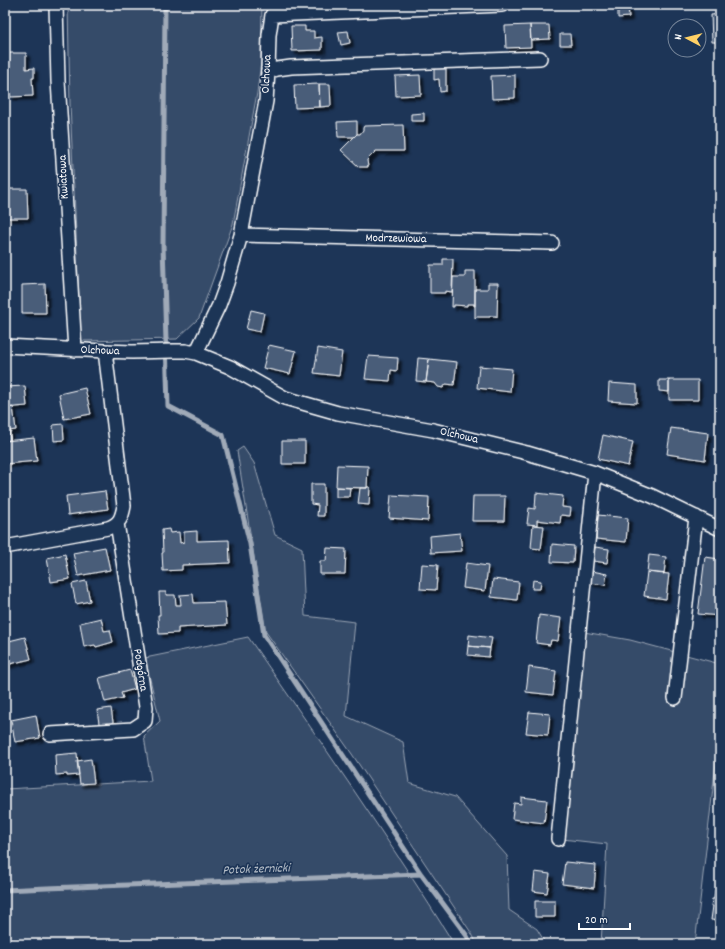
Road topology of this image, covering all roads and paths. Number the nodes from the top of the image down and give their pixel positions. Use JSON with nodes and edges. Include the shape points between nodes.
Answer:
{"nodes":[{"id":1,"x":56,"y":5,"type":"edge"},
{"id":2,"x":502,"y":5,"type":"edge"},
{"id":3,"x":540,"y":58,"type":"dead end"},
{"id":4,"x":268,"y":72,"type":"junction"},
{"id":5,"x":241,"y":235,"type":"junction"},
{"id":6,"x":552,"y":242,"type":"dead end"},
{"id":7,"x":5,"y":346,"type":"edge"},
{"id":8,"x":75,"y":350,"type":"junction"},
{"id":9,"x":105,"y":351,"type":"junction"},
{"id":10,"x":196,"y":353,"type":"junction"},
{"id":11,"x":595,"y":473,"type":"junction"},
{"id":12,"x":696,"y":517,"type":"junction"},
{"id":13,"x":117,"y":523,"type":"junction"},
{"id":14,"x":720,"y":529,"type":"edge"},
{"id":15,"x":5,"y":547,"type":"edge"},
{"id":16,"x":675,"y":698,"type":"dead end"},
{"id":17,"x":50,"y":734,"type":"dead end"},
{"id":18,"x":558,"y":839,"type":"dead end"}],
"edges":[{"from":1,"to":8,"type":"street","name":"Kwiatowa","via":[[58,81]]},
{"from":2,"to":4,"type":"street","name":"Olchowa","via":[[272,14]]},
{"from":3,"to":4,"type":"street","via":[[291,67]]},
{"from":4,"to":5,"type":"street","name":"Olchowa","via":[[266,101]]},
{"from":5,"to":6,"type":"street","name":"Modrzewiowa"},
{"from":5,"to":10,"type":"street","name":"Olchowa","via":[[228,283]]},
{"from":7,"to":8,"type":"street","name":"Olchowa"},
{"from":8,"to":9,"type":"street","name":"Olchowa"},
{"from":9,"to":10,"type":"street","name":"Olchowa"},
{"from":9,"to":13,"type":"street","name":"Podgórna","via":[[124,506],[122,517]]},
{"from":10,"to":11,"type":"street","name":"Olchowa","via":[[230,366],[285,398],[338,413],[433,430],[518,450]]},
{"from":11,"to":12,"type":"street","name":"Olchowa"},
{"from":11,"to":18,"type":"street"},
{"from":12,"to":14,"type":"street","name":"Olchowa"},
{"from":12,"to":16,"type":"street"},
{"from":13,"to":15,"type":"street","via":[[108,528]]},
{"from":13,"to":17,"type":"street","name":"Podgórna","via":[[146,707],[145,721],[133,729]]}]}
